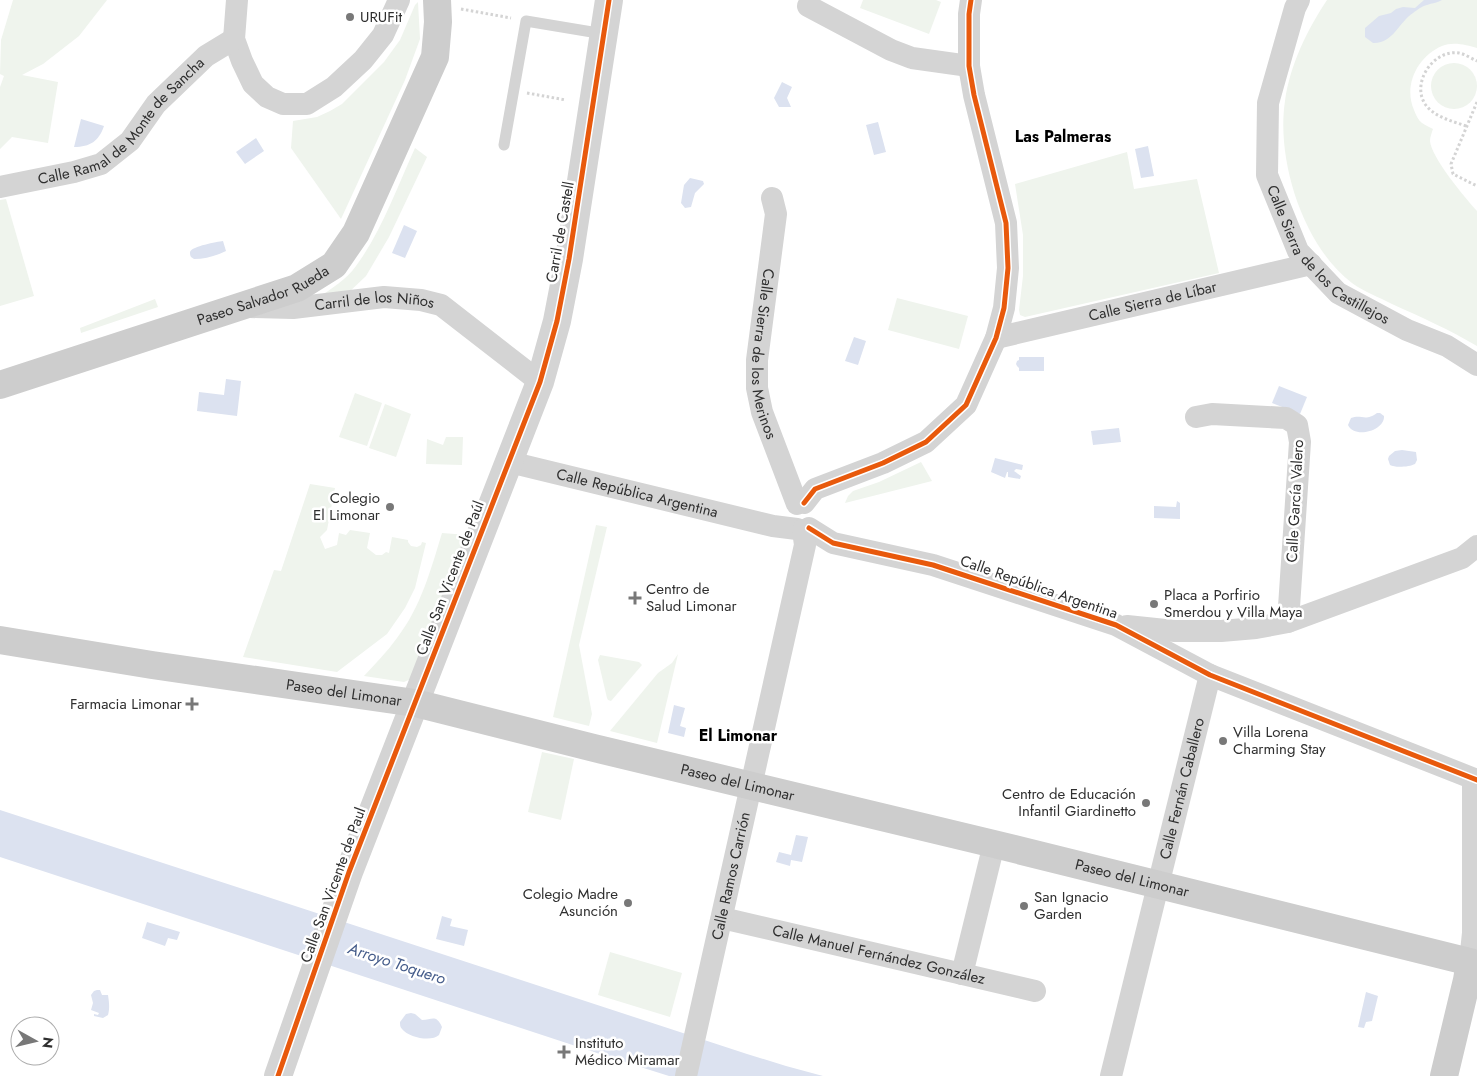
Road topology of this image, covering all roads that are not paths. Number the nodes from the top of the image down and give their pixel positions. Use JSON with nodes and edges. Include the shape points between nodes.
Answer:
{"nodes":[{"id":1,"x":237,"y":0,"type":"edge"},
{"id":2,"x":399,"y":0,"type":"edge"},
{"id":3,"x":609,"y":0,"type":"edge"},
{"id":4,"x":971,"y":0,"type":"edge"},
{"id":5,"x":1299,"y":0,"type":"edge"},
{"id":6,"x":446,"y":4,"type":"edge"},
{"id":7,"x":808,"y":6,"type":"dead end"},
{"id":8,"x":604,"y":34,"type":"junction"},
{"id":9,"x":234,"y":39,"type":"junction"},
{"id":10,"x":969,"y":66,"type":"junction"},
{"id":11,"x":504,"y":145,"type":"dead end"},
{"id":12,"x":0,"y":187,"type":"edge"},
{"id":13,"x":772,"y":198,"type":"dead end"},
{"id":14,"x":1311,"y":264,"type":"junction"},
{"id":15,"x":241,"y":307,"type":"junction"},
{"id":16,"x":996,"y":338,"type":"junction"},
{"id":17,"x":1477,"y":366,"type":"edge"},
{"id":18,"x":540,"y":382,"type":"junction"},
{"id":19,"x":0,"y":385,"type":"edge"},
{"id":20,"x":1196,"y":417,"type":"dead end"},
{"id":21,"x":509,"y":462,"type":"junction"},
{"id":22,"x":801,"y":504,"type":"junction"},
{"id":23,"x":803,"y":529,"type":"junction"},
{"id":24,"x":1477,"y":546,"type":"edge"},
{"id":25,"x":1288,"y":622,"type":"junction"},
{"id":26,"x":1116,"y":625,"type":"junction"},
{"id":27,"x":0,"y":640,"type":"edge"},
{"id":28,"x":1210,"y":675,"type":"junction"},
{"id":29,"x":415,"y":703,"type":"junction"},
{"id":30,"x":1475,"y":780,"type":"edge"},
{"id":31,"x":751,"y":785,"type":"junction"},
{"id":32,"x":994,"y":844,"type":"junction"},
{"id":33,"x":1158,"y":886,"type":"junction"},
{"id":34,"x":722,"y":918,"type":"junction"},
{"id":35,"x":1470,"y":962,"type":"junction"},
{"id":36,"x":962,"y":974,"type":"junction"},
{"id":37,"x":1035,"y":992,"type":"dead end"},
{"id":38,"x":278,"y":1076,"type":"edge"},
{"id":39,"x":686,"y":1076,"type":"edge"},
{"id":40,"x":1111,"y":1076,"type":"edge"},
{"id":41,"x":1444,"y":1076,"type":"edge"}],
"edges":[{"from":1,"to":9,"type":"street"},
{"from":2,"to":9,"type":"street","via":[[383,36],[363,60],[334,87],[307,104],[283,104],[253,84]]},
{"from":3,"to":8,"type":"street","name":"Carril de Castell"},
{"from":4,"to":10,"type":"street"},
{"from":5,"to":14,"type":"street","name":"Calle Sierra de los Castillejos","via":[[1268,104],[1267,175],[1298,251]]},
{"from":6,"to":15,"type":"main road","name":"Paseo Salvador Rueda","via":[[438,22],[435,57],[356,233],[334,265],[297,288]]},
{"from":7,"to":10,"type":"street","via":[[912,58]]},
{"from":8,"to":11,"type":"lane","via":[[526,21]]},
{"from":8,"to":18,"type":"street","name":"Carril de Castell","via":[[569,259],[557,321]]},
{"from":9,"to":12,"type":"street","name":"Calle Ramal de Monte de Sancha","via":[[206,56],[156,104],[130,141],[101,164]]},
{"from":10,"to":16,"type":"street","via":[[1006,223],[1008,268],[1004,308]]},
{"from":13,"to":22,"type":"street","name":"Calle Sierra de los Merinos","via":[[776,214],[757,360],[757,388],[762,412]]},
{"from":14,"to":16,"type":"street","name":"Calle Sierra de Líbar"},
{"from":14,"to":17,"type":"street","name":"Calle Sierra de los Castillejos","via":[[1338,293],[1407,330],[1447,346]]},
{"from":15,"to":18,"type":"street","name":"Carril de los Niños","via":[[293,308],[384,297],[441,305]]},
{"from":15,"to":19,"type":"main road","name":"Paseo Salvador Rueda"},
{"from":16,"to":22,"type":"street","via":[[966,405],[926,442],[883,463],[815,489]]},
{"from":18,"to":21,"type":"street","name":"Carril de Castell"},
{"from":20,"to":25,"type":"street","name":"Calle García Valero","via":[[1212,414],[1286,418],[1297,425],[1300,442]]},
{"from":21,"to":23,"type":"street","name":"Calle República Argentina","via":[[773,526]]},
{"from":21,"to":29,"type":"street","name":"Calle San Vicente de Paúl"},
{"from":22,"to":23,"type":"street","name":"Calle Sierra de los Merinos","via":[[810,505],[816,514],[813,525]]},
{"from":23,"to":26,"type":"street","name":"Calle República Argentina","via":[[833,543],[933,565]]},
{"from":23,"to":31,"type":"street","name":"Calle Ramos Carrión","via":[[806,545]]},
{"from":24,"to":25,"type":"street","via":[[1462,558]]},
{"from":25,"to":26,"type":"street","via":[[1222,631],[1174,631]]},
{"from":26,"to":28,"type":"street","name":"Calle República Argentina"},
{"from":27,"to":29,"type":"main road","name":"Paseo del Limonar"},
{"from":28,"to":30,"type":"street","name":"Calle República Argentina"},
{"from":28,"to":33,"type":"street","name":"Calle Fernán Caballero"},
{"from":29,"to":31,"type":"main road","name":"Paseo del Limonar"},
{"from":29,"to":38,"type":"street","name":"Calle San Vicente de Paul","via":[[349,872]]},
{"from":30,"to":35,"type":"street"},
{"from":31,"to":32,"type":"main road","name":"Paseo del Limonar"},
{"from":31,"to":34,"type":"street","name":"Calle Ramos Carrión"},
{"from":32,"to":33,"type":"main road","name":"Paseo del Limonar"},
{"from":32,"to":36,"type":"street"},
{"from":33,"to":35,"type":"main road","name":"Paseo del Limonar"},
{"from":33,"to":40,"type":"street","name":"Calle Fernán Caballero"},
{"from":34,"to":36,"type":"street","name":"Calle Manuel Fernández González"},
{"from":34,"to":39,"type":"street","name":"Calle Ramos Carrión"},
{"from":35,"to":41,"type":"main road"},
{"from":36,"to":37,"type":"street","name":"Calle Manuel Fernández González"}]}
